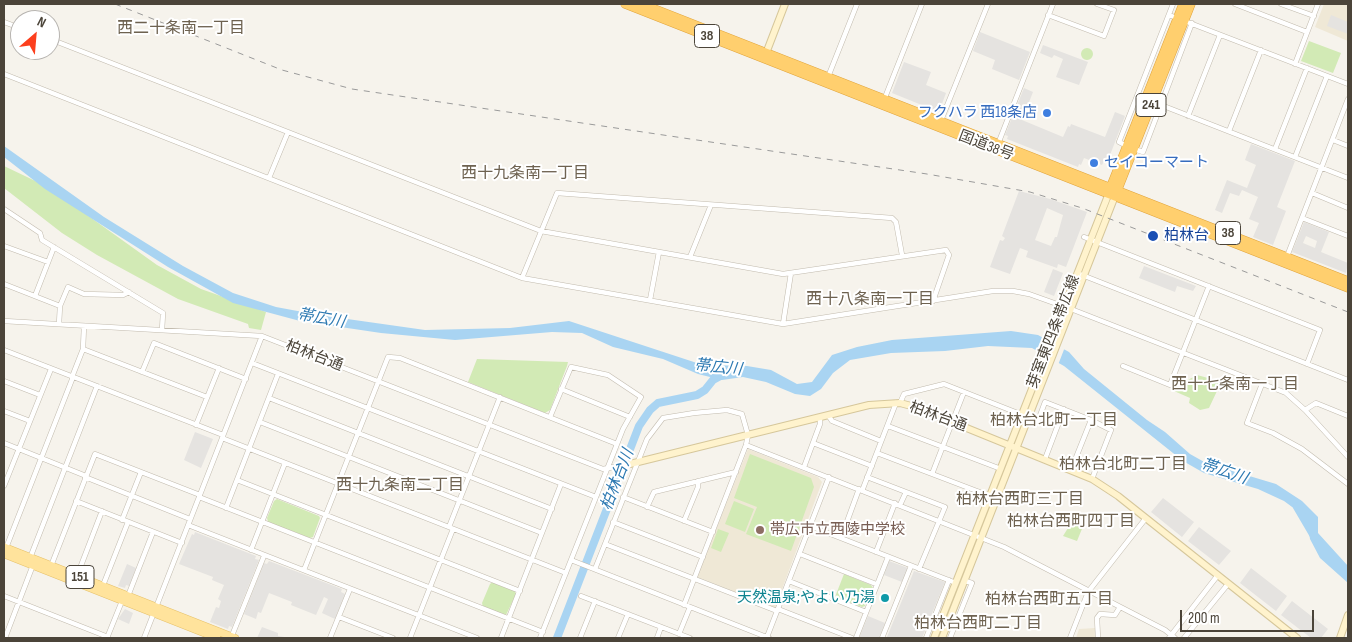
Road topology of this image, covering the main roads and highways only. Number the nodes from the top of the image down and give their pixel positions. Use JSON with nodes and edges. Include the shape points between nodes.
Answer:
{"nodes":[{"id":1,"x":624,"y":4,"type":"edge"},
{"id":2,"x":642,"y":4,"type":"edge"},
{"id":3,"x":785,"y":4,"type":"edge"},
{"id":4,"x":1183,"y":4,"type":"edge"},
{"id":5,"x":1191,"y":4,"type":"edge"},
{"id":6,"x":1185,"y":21,"type":"junction"},
{"id":7,"x":765,"y":55,"type":"junction"},
{"id":8,"x":1113,"y":192,"type":"junction"},
{"id":9,"x":1286,"y":260,"type":"junction"},
{"id":10,"x":1348,"y":280,"type":"edge"},
{"id":11,"x":1348,"y":288,"type":"edge"},
{"id":12,"x":1068,"y":308,"type":"junction"},
{"id":13,"x":1025,"y":416,"type":"junction"},
{"id":14,"x":1013,"y":446,"type":"junction"},
{"id":15,"x":633,"y":464,"type":"road end"},
{"id":16,"x":978,"y":536,"type":"junction"},
{"id":17,"x":5,"y":550,"type":"edge"},
{"id":18,"x":33,"y":561,"type":"junction"},
{"id":19,"x":102,"y":589,"type":"junction"},
{"id":20,"x":155,"y":611,"type":"junction"},
{"id":21,"x":1348,"y":615,"type":"edge"},
{"id":22,"x":217,"y":638,"type":"edge"},
{"id":23,"x":232,"y":638,"type":"edge"},
{"id":24,"x":929,"y":638,"type":"edge"},
{"id":25,"x":942,"y":638,"type":"edge"},
{"id":26,"x":1297,"y":638,"type":"edge"},
{"id":27,"x":1340,"y":638,"type":"edge"}],
"edges":[{"from":1,"to":7,"type":"highway","name":"国道38号","number":"38"},
{"from":2,"to":7,"type":"highway","name":"国道38号","number":"38"},
{"from":3,"to":7,"type":"main road"},
{"from":4,"to":6,"type":"highway","number":"241"},
{"from":5,"to":6,"type":"highway","number":"241"},
{"from":6,"to":8,"type":"highway","number":"241"},
{"from":7,"to":8,"type":"highway","name":"国道38号","number":"38"},
{"from":8,"to":9,"type":"highway","name":"国道38号","number":"38"},
{"from":8,"to":12,"type":"main road","name":"芽室東四条帯広線","via":[[1098,243]]},
{"from":8,"to":12,"type":"main road","name":"芽室東四条帯広線","via":[[1087,239]]},
{"from":9,"to":10,"type":"highway","name":"国道38号","number":"38"},
{"from":9,"to":11,"type":"highway","name":"国道38号","number":"38"},
{"from":12,"to":13,"type":"main road","name":"芽室東四条帯広線","via":[[1046,375]]},
{"from":12,"to":13,"type":"main road","name":"芽室東四条帯広線","via":[[1057,325],[1038,372]]},
{"from":13,"to":14,"type":"main road","name":"芽室東四条帯広線"},
{"from":14,"to":15,"type":"main road","name":"柏林台通","via":[[898,403],[879,403]]},
{"from":14,"to":16,"type":"main road","name":"芽室東四条帯広線"},
{"from":14,"to":16,"type":"main road","name":"芽室東四条帯広線","via":[[1001,469]]},
{"from":14,"to":26,"type":"main road","name":"柏林台通","via":[[1092,479]]},
{"from":16,"to":24,"type":"main road","name":"芽室東四条帯広線","via":[[952,581]]},
{"from":16,"to":25,"type":"main road","name":"芽室東四条帯広線","via":[[965,581]]},
{"from":17,"to":18,"type":"main road","number":"151"},
{"from":18,"to":19,"type":"main road","number":"151"},
{"from":18,"to":19,"type":"main road","number":"151","via":[[77,576]]},
{"from":19,"to":20,"type":"main road","number":"151"},
{"from":20,"to":22,"type":"main road","number":"151"},
{"from":20,"to":23,"type":"main road","number":"151"},
{"from":21,"to":27,"type":"main road"}]}
